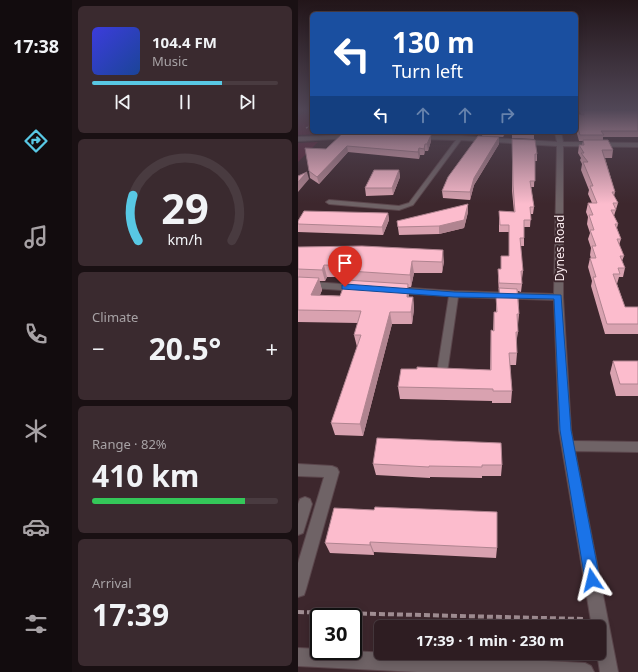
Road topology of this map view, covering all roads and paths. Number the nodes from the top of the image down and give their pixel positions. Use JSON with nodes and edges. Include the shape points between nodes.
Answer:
{"nodes":[{"id":1,"x":458,"y":141,"type":"edge"},
{"id":2,"x":497,"y":141,"type":"edge"},
{"id":3,"x":560,"y":144,"type":"junction"},
{"id":4,"x":638,"y":145,"type":"edge"},
{"id":5,"x":329,"y":202,"type":"dead end"},
{"id":6,"x":298,"y":284,"type":"edge"},
{"id":7,"x":368,"y":288,"type":"edge"},
{"id":8,"x":384,"y":290,"type":"edge"},
{"id":9,"x":454,"y":294,"type":"junction"},
{"id":10,"x":558,"y":297,"type":"junction"},
{"id":11,"x":443,"y":366,"type":"dead end"},
{"id":12,"x":568,"y":446,"type":"junction"},
{"id":13,"x":638,"y":447,"type":"edge"},
{"id":14,"x":298,"y":470,"type":"edge"},
{"id":15,"x":305,"y":504,"type":"dead end"},
{"id":16,"x":298,"y":528,"type":"edge"},
{"id":17,"x":298,"y":589,"type":"edge"},
{"id":18,"x":298,"y":612,"type":"edge"},
{"id":19,"x":599,"y":620,"type":"joint"},
{"id":20,"x":606,"y":656,"type":"edge"},
{"id":21,"x":298,"y":657,"type":"edge"},
{"id":22,"x":585,"y":672,"type":"edge"},
{"id":23,"x":609,"y":672,"type":"edge"}],
"edges":[{"from":1,"to":5,"type":"street","via":[[412,204],[399,208]]},
{"from":2,"to":3,"type":"street"},
{"from":3,"to":4,"type":"street"},
{"from":3,"to":10,"type":"street","name":"Dynes Road"},
{"from":6,"to":7,"type":"street"},
{"from":8,"to":9,"type":"street"},
{"from":9,"to":10,"type":"street"},
{"from":9,"to":11,"type":"street"},
{"from":10,"to":12,"type":"street","name":"Dynes Road"},
{"from":12,"to":13,"type":"street"},
{"from":12,"to":19,"type":"street","name":"Dynes Road"},
{"from":14,"to":17,"type":"street","via":[[332,472]]},
{"from":15,"to":16,"type":"street"},
{"from":18,"to":19,"type":"path"},
{"from":20,"to":23,"type":"street","name":"Dynes Road"},
{"from":21,"to":22,"type":"street"}]}
